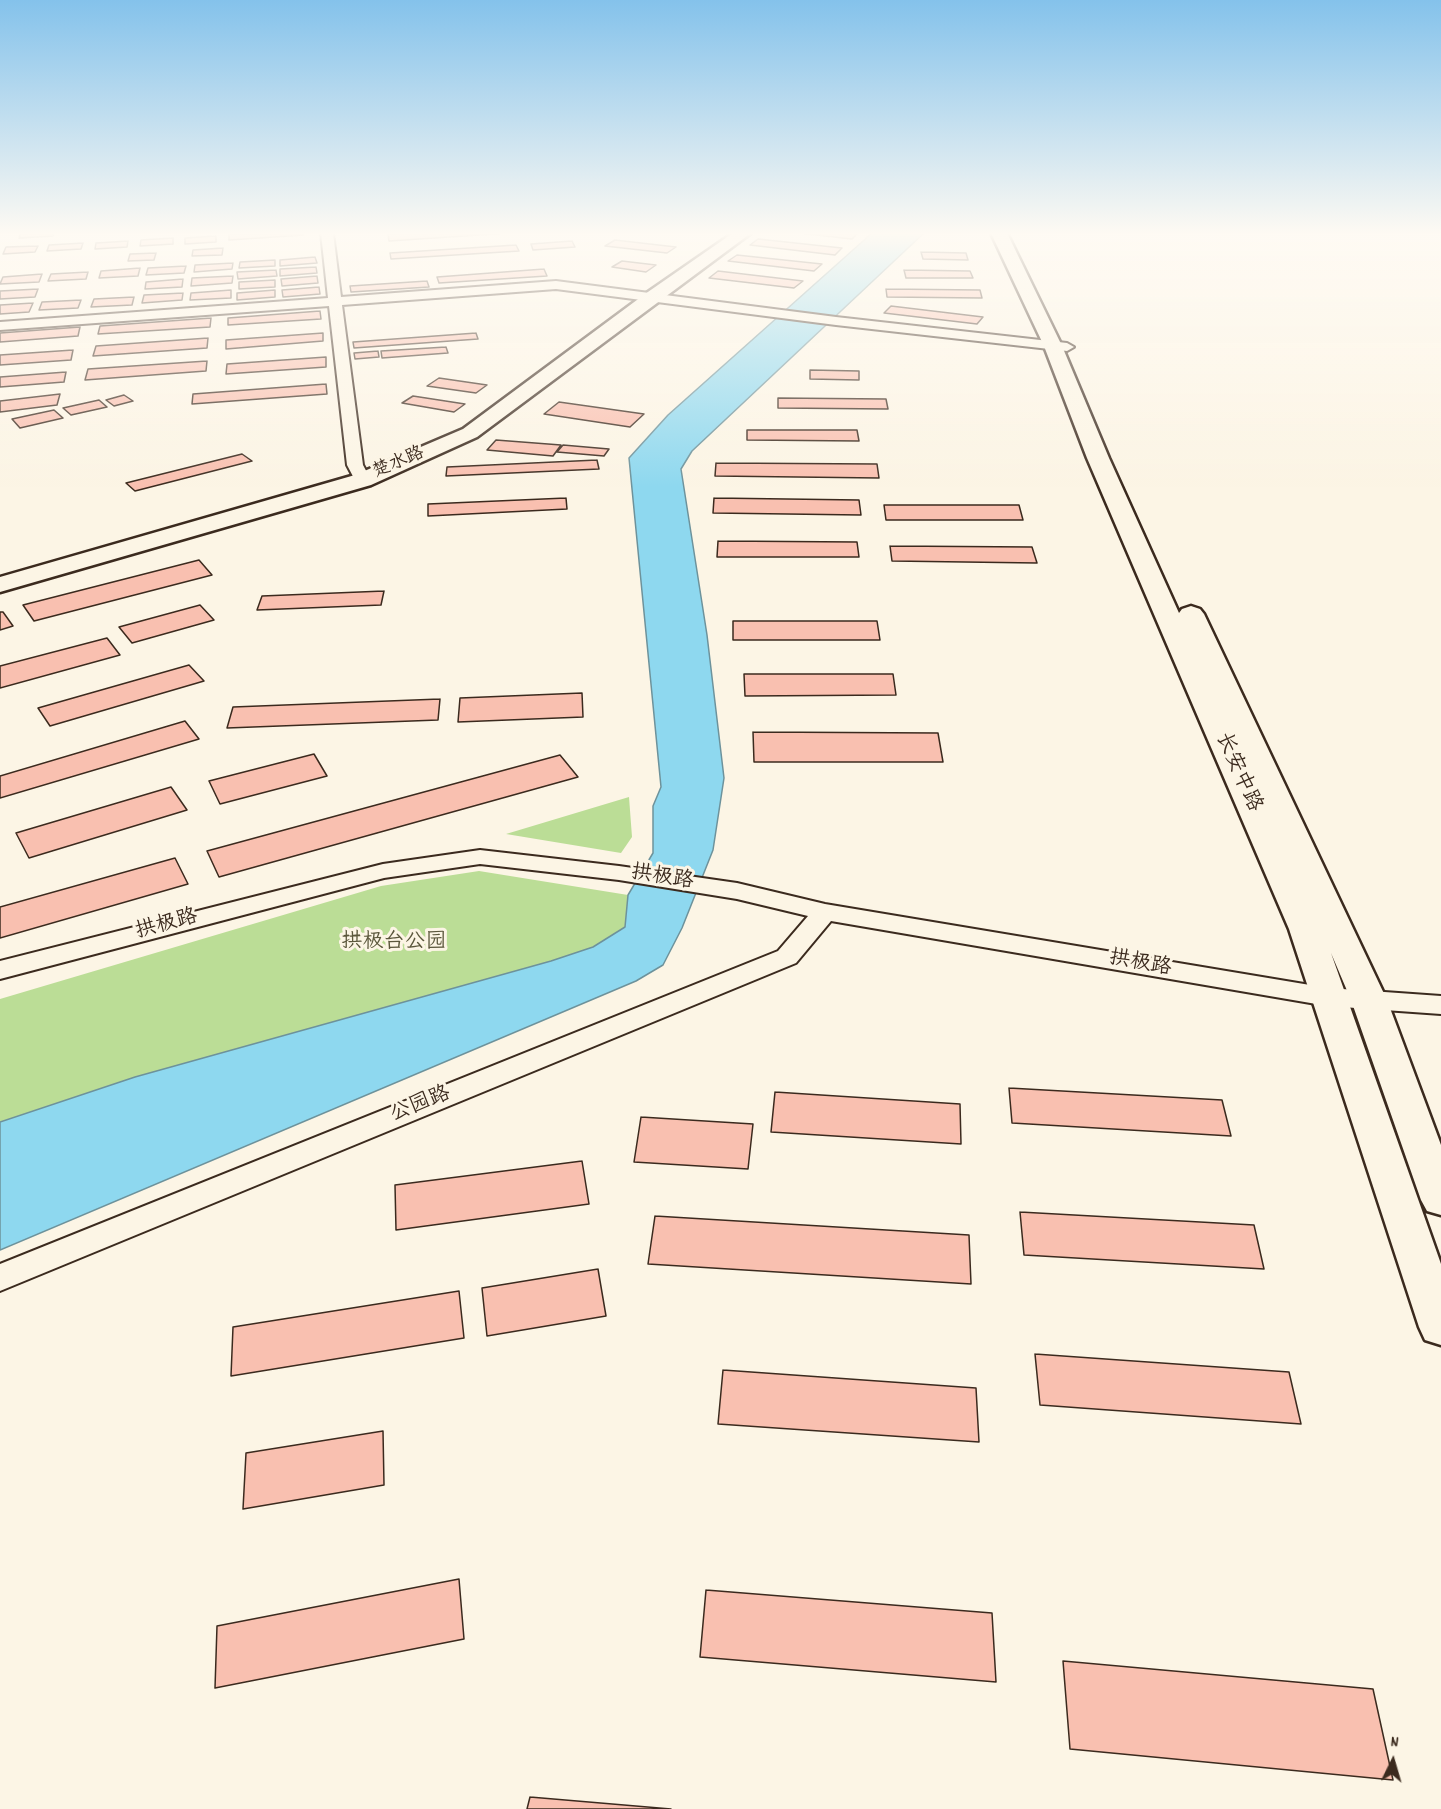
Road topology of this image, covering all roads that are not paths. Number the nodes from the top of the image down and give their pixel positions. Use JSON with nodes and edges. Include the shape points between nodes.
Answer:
{"nodes":[{"id":1,"x":111,"y":317,"type":"edge"},
{"id":2,"x":338,"y":317,"type":"edge"},
{"id":3,"x":625,"y":317,"type":"edge"},
{"id":4,"x":807,"y":317,"type":"edge"},
{"id":5,"x":1045,"y":317,"type":"edge"},
{"id":6,"x":1049,"y":317,"type":"edge"},
{"id":7,"x":0,"y":326,"type":"edge"},
{"id":8,"x":1060,"y":346,"type":"junction"},
{"id":9,"x":363,"y":480,"type":"junction"},
{"id":10,"x":0,"y":585,"type":"edge"},
{"id":11,"x":825,"y":912,"type":"junction"},
{"id":12,"x":0,"y":970,"type":"edge"},
{"id":13,"x":1328,"y":997,"type":"junction"},
{"id":14,"x":1369,"y":1000,"type":"junction"},
{"id":15,"x":1441,"y":1005,"type":"edge"},
{"id":16,"x":1441,"y":1200,"type":"edge"},
{"id":17,"x":0,"y":1278,"type":"edge"},
{"id":18,"x":1441,"y":1327,"type":"edge"}],
"edges":[{"from":1,"to":7,"type":"street"},
{"from":2,"to":9,"type":"street","via":[[355,465]]},
{"from":3,"to":9,"type":"main road","name":"楚水路","via":[[470,433]]},
{"from":4,"to":8,"type":"street"},
{"from":5,"to":8,"type":"main road","name":"长安中路"},
{"from":6,"to":8,"type":"main road","name":"长安中路"},
{"from":8,"to":13,"type":"main road","name":"长安中路","via":[[1098,458],[1306,929]]},
{"from":8,"to":14,"type":"main road","name":"长安中路"},
{"from":9,"to":10,"type":"main road","name":"楚水路"},
{"from":11,"to":12,"type":"street","name":"拱极路","via":[[737,891],[480,857],[383,871]]},
{"from":11,"to":13,"type":"street","name":"拱极路"},
{"from":11,"to":17,"type":"street","name":"公园路","via":[[787,957]]},
{"from":13,"to":14,"type":"street","name":"拱极路"},
{"from":13,"to":18,"type":"main road","name":"长安中路"},
{"from":14,"to":15,"type":"street","name":"拱极路"},
{"from":14,"to":16,"type":"main road","name":"长安中路"}]}
